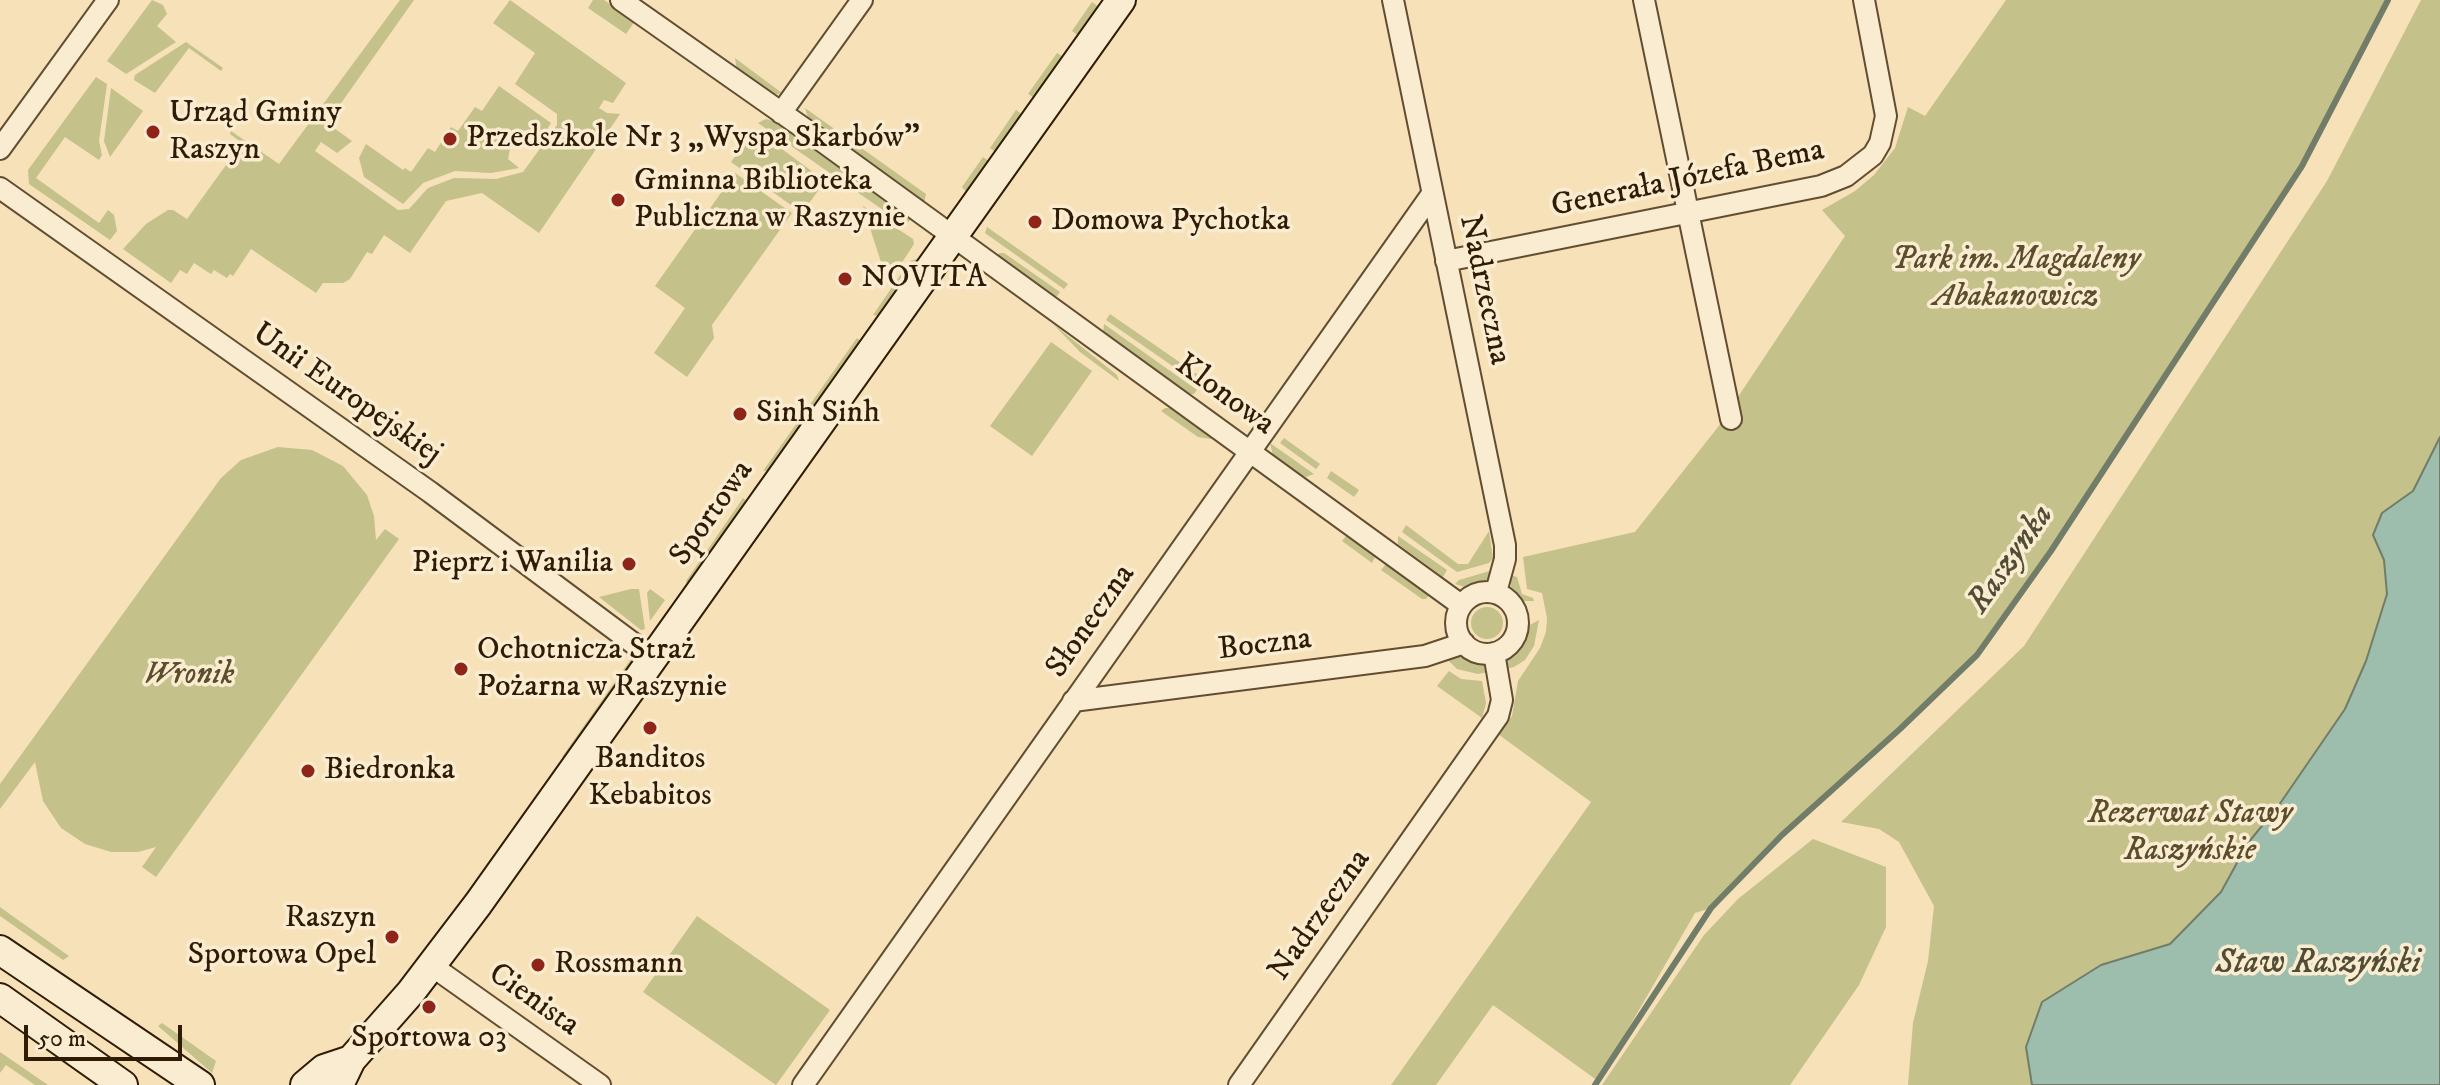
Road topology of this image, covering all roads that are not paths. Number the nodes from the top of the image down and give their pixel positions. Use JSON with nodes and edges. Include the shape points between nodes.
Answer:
{"nodes":[{"id":1,"x":108,"y":0,"type":"edge"},
{"id":2,"x":621,"y":0,"type":"edge"},
{"id":3,"x":862,"y":0,"type":"edge"},
{"id":4,"x":1121,"y":0,"type":"edge"},
{"id":5,"x":1393,"y":0,"type":"edge"},
{"id":6,"x":1644,"y":0,"type":"edge"},
{"id":7,"x":1864,"y":0,"type":"edge"},
{"id":8,"x":781,"y":113,"type":"junction"},
{"id":9,"x":0,"y":149,"type":"edge"},
{"id":10,"x":0,"y":188,"type":"edge"},
{"id":11,"x":1432,"y":194,"type":"junction"},
{"id":12,"x":1689,"y":213,"type":"junction"},
{"id":13,"x":950,"y":237,"type":"junction"},
{"id":14,"x":1446,"y":261,"type":"junction"},
{"id":15,"x":1731,"y":419,"type":"dead end"},
{"id":16,"x":1250,"y":451,"type":"junction"},
{"id":17,"x":1496,"y":592,"type":"junction"},
{"id":18,"x":1461,"y":605,"type":"junction"},
{"id":19,"x":1464,"y":643,"type":"junction"},
{"id":20,"x":1494,"y":653,"type":"junction"},
{"id":21,"x":653,"y":658,"type":"junction"},
{"id":22,"x":1073,"y":701,"type":"junction"},
{"id":23,"x":0,"y":950,"type":"edge"},
{"id":24,"x":432,"y":966,"type":"junction"},
{"id":25,"x":0,"y":998,"type":"edge"},
{"id":26,"x":345,"y":1072,"type":"edge"},
{"id":27,"x":123,"y":1085,"type":"edge"},
{"id":28,"x":200,"y":1085,"type":"edge"},
{"id":29,"x":305,"y":1085,"type":"edge"},
{"id":30,"x":600,"y":1085,"type":"edge"},
{"id":31,"x":803,"y":1085,"type":"edge"},
{"id":32,"x":1239,"y":1085,"type":"edge"}],
"edges":[{"from":1,"to":9,"type":"street"},
{"from":2,"to":8,"type":"street","name":"Klonowa"},
{"from":3,"to":8,"type":"street"},
{"from":4,"to":13,"type":"street","name":"Sportowa"},
{"from":5,"to":11,"type":"street","name":"Nadrzeczna"},
{"from":6,"to":12,"type":"street"},
{"from":7,"to":12,"type":"street","name":"Generała Józefa Bema","via":[[1886,116],[1873,155],[1846,176],[1821,186]]},
{"from":8,"to":13,"type":"street","name":"Klonowa"},
{"from":10,"to":21,"type":"street","name":"Unii Europejskiej","via":[[430,492]]},
{"from":11,"to":14,"type":"street","name":"Nadrzeczna"},
{"from":11,"to":16,"type":"street","name":"Słoneczna"},
{"from":12,"to":14,"type":"street","name":"Generała Józefa Bema"},
{"from":12,"to":15,"type":"street"},
{"from":13,"to":16,"type":"street","name":"Klonowa"},
{"from":13,"to":21,"type":"street","name":"Sportowa"},
{"from":14,"to":17,"type":"street","name":"Nadrzeczna","via":[[1505,545]]},
{"from":16,"to":18,"type":"street","name":"Klonowa"},
{"from":16,"to":22,"type":"street","name":"Słoneczna"},
{"from":17,"to":18,"type":"street","via":[[1477,593]]},
{"from":17,"to":20,"type":"street","via":[[1513,605],[1519,624],[1512,643]]},
{"from":18,"to":19,"type":"street","via":[[1456,625]]},
{"from":19,"to":20,"type":"street","via":[[1478,653]]},
{"from":19,"to":22,"type":"street","name":"Boczna","via":[[1425,656]]},
{"from":20,"to":32,"type":"street","name":"Nadrzeczna","via":[[1502,700],[1498,716]]},
{"from":21,"to":24,"type":"street","name":"Sportowa"},
{"from":22,"to":31,"type":"street","name":"Słoneczna"},
{"from":23,"to":28,"type":"street"},
{"from":24,"to":26,"type":"street","name":"Sportowa"},
{"from":24,"to":30,"type":"street","name":"Cienista"},
{"from":25,"to":27,"type":"street"},
{"from":26,"to":29,"type":"street","name":"Sportowa","via":[[324,1069]]}]}
